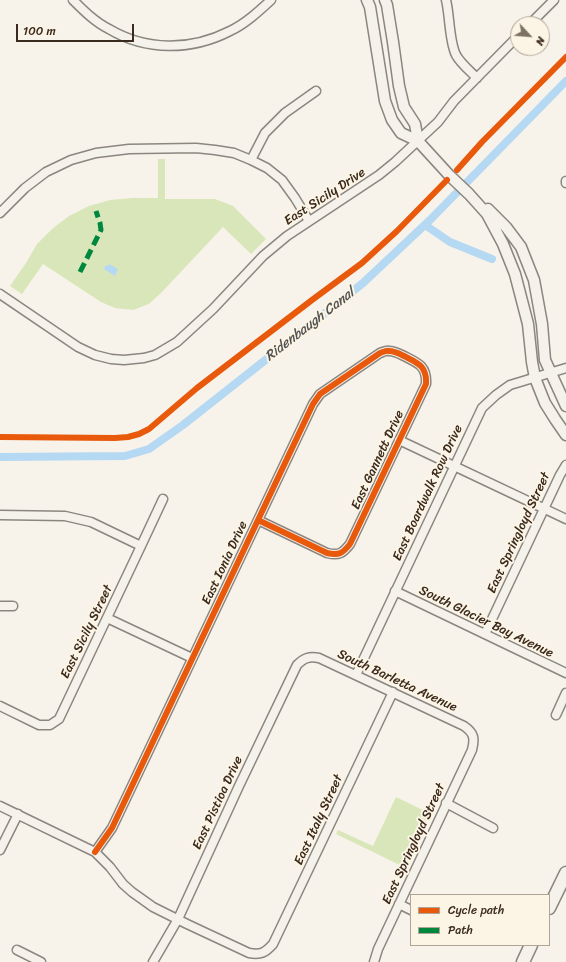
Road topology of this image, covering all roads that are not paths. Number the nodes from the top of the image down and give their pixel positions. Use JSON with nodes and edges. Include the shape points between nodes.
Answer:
{"nodes":[{"id":1,"x":73,"y":0,"type":"edge"},
{"id":2,"x":271,"y":0,"type":"edge"},
{"id":3,"x":367,"y":0,"type":"edge"},
{"id":4,"x":385,"y":0,"type":"edge"},
{"id":5,"x":446,"y":0,"type":"edge"},
{"id":6,"x":554,"y":0,"type":"edge"},
{"id":7,"x":538,"y":16,"type":"edge"},
{"id":8,"x":510,"y":44,"type":"edge"},
{"id":9,"x":477,"y":78,"type":"junction"},
{"id":10,"x":316,"y":91,"type":"dead end"},
{"id":11,"x":418,"y":141,"type":"junction"},
{"id":12,"x":251,"y":160,"type":"junction"},
{"id":13,"x":469,"y":194,"type":"junction"},
{"id":14,"x":0,"y":213,"type":"edge"},
{"id":15,"x":309,"y":220,"type":"junction"},
{"id":16,"x":0,"y":294,"type":"edge"},
{"id":17,"x":566,"y":368,"type":"edge"},
{"id":18,"x":424,"y":370,"type":"joint"},
{"id":19,"x":550,"y":373,"type":"junction"},
{"id":20,"x":535,"y":378,"type":"junction"},
{"id":21,"x":566,"y":406,"type":"edge"},
{"id":22,"x":566,"y":435,"type":"edge"},
{"id":23,"x":399,"y":440,"type":"junction"},
{"id":24,"x":566,"y":465,"type":"edge"},
{"id":25,"x":455,"y":466,"type":"junction"},
{"id":26,"x":163,"y":499,"type":"dead end"},
{"id":27,"x":544,"y":508,"type":"junction"},
{"id":28,"x":0,"y":515,"type":"edge"},
{"id":29,"x":566,"y":519,"type":"edge"},
{"id":30,"x":258,"y":520,"type":"junction"},
{"id":31,"x":142,"y":546,"type":"junction"},
{"id":32,"x":395,"y":592,"type":"junction"},
{"id":33,"x":0,"y":606,"type":"edge"},
{"id":34,"x":13,"y":606,"type":"dead end"},
{"id":35,"x":107,"y":618,"type":"junction"},
{"id":36,"x":485,"y":634,"type":"junction"},
{"id":37,"x":307,"y":657,"type":"joint"},
{"id":38,"x":192,"y":658,"type":"junction"},
{"id":39,"x":566,"y":674,"type":"edge"},
{"id":40,"x":356,"y":675,"type":"junction"},
{"id":41,"x":392,"y":692,"type":"junction"},
{"id":42,"x":566,"y":693,"type":"edge"},
{"id":43,"x":0,"y":706,"type":"edge"},
{"id":44,"x":556,"y":715,"type":"dead end"},
{"id":45,"x":473,"y":735,"type":"joint"},
{"id":46,"x":446,"y":804,"type":"junction"},
{"id":47,"x":0,"y":806,"type":"edge"},
{"id":48,"x":18,"y":814,"type":"junction"},
{"id":49,"x":493,"y":828,"type":"dead end"},
{"id":50,"x":0,"y":850,"type":"edge"},
{"id":51,"x":95,"y":852,"type":"junction"},
{"id":52,"x":566,"y":873,"type":"edge"},
{"id":53,"x":399,"y":904,"type":"junction"},
{"id":54,"x":550,"y":906,"type":"edge"},
{"id":55,"x":410,"y":910,"type":"edge"},
{"id":56,"x":178,"y":919,"type":"junction"},
{"id":57,"x":531,"y":946,"type":"edge"},
{"id":58,"x":17,"y":950,"type":"dead end"},
{"id":59,"x":41,"y":962,"type":"edge"},
{"id":60,"x":153,"y":962,"type":"edge"},
{"id":61,"x":374,"y":962,"type":"edge"},
{"id":62,"x":523,"y":962,"type":"edge"}],
"edges":[{"from":1,"to":2,"type":"street","via":[[108,29],[141,42],[162,46],[185,46],[230,31],[251,18]]},
{"from":3,"to":11,"type":"street","via":[[385,101],[392,120],[401,133]]},
{"from":4,"to":11,"type":"street","via":[[399,86],[404,107],[415,124]]},
{"from":5,"to":9,"type":"street","via":[[456,54]]},
{"from":6,"to":7,"type":"street"},
{"from":8,"to":9,"type":"street","name":"East Sicily Drive"},
{"from":9,"to":11,"type":"street","name":"East Sicily Drive"},
{"from":10,"to":12,"type":"street","via":[[284,113],[265,134]]},
{"from":11,"to":13,"type":"street"},
{"from":11,"to":15,"type":"street","name":"East Sicily Drive","via":[[379,175]]},
{"from":12,"to":14,"type":"street","via":[[234,153],[196,148],[129,149],[96,153],[71,160],[46,172],[24,188]]},
{"from":12,"to":15,"type":"street","via":[[282,180]]},
{"from":13,"to":19,"type":"street","via":[[489,210],[521,247],[534,280],[545,360]]},
{"from":13,"to":20,"type":"street","via":[[487,214],[515,274],[528,324]]},
{"from":15,"to":16,"type":"street","name":"East Sicily Drive","via":[[268,251],[213,309],[177,342],[155,355],[144,358],[111,359],[95,355],[78,347]]},
{"from":17,"to":19,"type":"street","name":"East Boardwalk Row Drive"},
{"from":18,"to":23,"type":"street","name":"East Gannett Drive","via":[[426,384]]},
{"from":18,"to":30,"type":"street","name":"East Ionia Drive","via":[[416,362],[389,350],[380,353],[320,394]]},
{"from":19,"to":20,"type":"street","name":"East Boardwalk Row Drive"},
{"from":19,"to":21,"type":"street"},
{"from":20,"to":22,"type":"street","via":[[545,403]]},
{"from":20,"to":25,"type":"street","name":"East Boardwalk Row Drive","via":[[510,385],[482,408]]},
{"from":23,"to":25,"type":"street"},
{"from":23,"to":30,"type":"street","name":"East Gannett Drive","via":[[350,544],[339,554],[327,553]]},
{"from":24,"to":27,"type":"street","name":"East Springloyd Street"},
{"from":25,"to":27,"type":"street"},
{"from":25,"to":32,"type":"street","name":"East Boardwalk Row Drive"},
{"from":26,"to":31,"type":"street","name":"East Sicily Street"},
{"from":27,"to":29,"type":"street"},
{"from":27,"to":36,"type":"street","name":"East Springloyd Street"},
{"from":28,"to":31,"type":"street","via":[[65,516],[91,522]]},
{"from":30,"to":38,"type":"street","name":"East Ionia Drive"},
{"from":31,"to":35,"type":"street","name":"East Sicily Street"},
{"from":32,"to":36,"type":"street","name":"South Glacier Bay Avenue"},
{"from":32,"to":40,"type":"street","name":"East Boardwalk Row Drive"},
{"from":33,"to":34,"type":"street"},
{"from":35,"to":38,"type":"street"},
{"from":35,"to":43,"type":"street","name":"East Sicily Street","via":[[59,719],[50,725],[39,725]]},
{"from":36,"to":39,"type":"street","name":"South Glacier Bay Avenue"},
{"from":37,"to":40,"type":"street","name":"South Barletta Avenue","via":[[319,658]]},
{"from":37,"to":56,"type":"street","name":"East Pistioa Drive","via":[[297,665]]},
{"from":38,"to":51,"type":"street","name":"East Ionia Drive","via":[[112,828]]},
{"from":40,"to":41,"type":"street","name":"South Barletta Avenue"},
{"from":41,"to":45,"type":"street","name":"South Barletta Avenue","via":[[464,726]]},
{"from":41,"to":56,"type":"street","name":"East Italy Street","via":[[268,950],[262,954],[249,953]]},
{"from":42,"to":44,"type":"street"},
{"from":45,"to":46,"type":"street","name":"East Springloyd Street","via":[[472,750]]},
{"from":46,"to":49,"type":"street"},
{"from":46,"to":53,"type":"street","name":"East Springloyd Street"},
{"from":47,"to":48,"type":"street"},
{"from":48,"to":50,"type":"street"},
{"from":48,"to":51,"type":"street"},
{"from":51,"to":56,"type":"street","via":[[132,892]]},
{"from":52,"to":54,"type":"main road"},
{"from":53,"to":55,"type":"street"},
{"from":53,"to":61,"type":"street","name":"East Springloyd Street"},
{"from":56,"to":60,"type":"street","name":"East Pistioa Drive"},
{"from":57,"to":62,"type":"main road"},
{"from":58,"to":59,"type":"street"}]}
